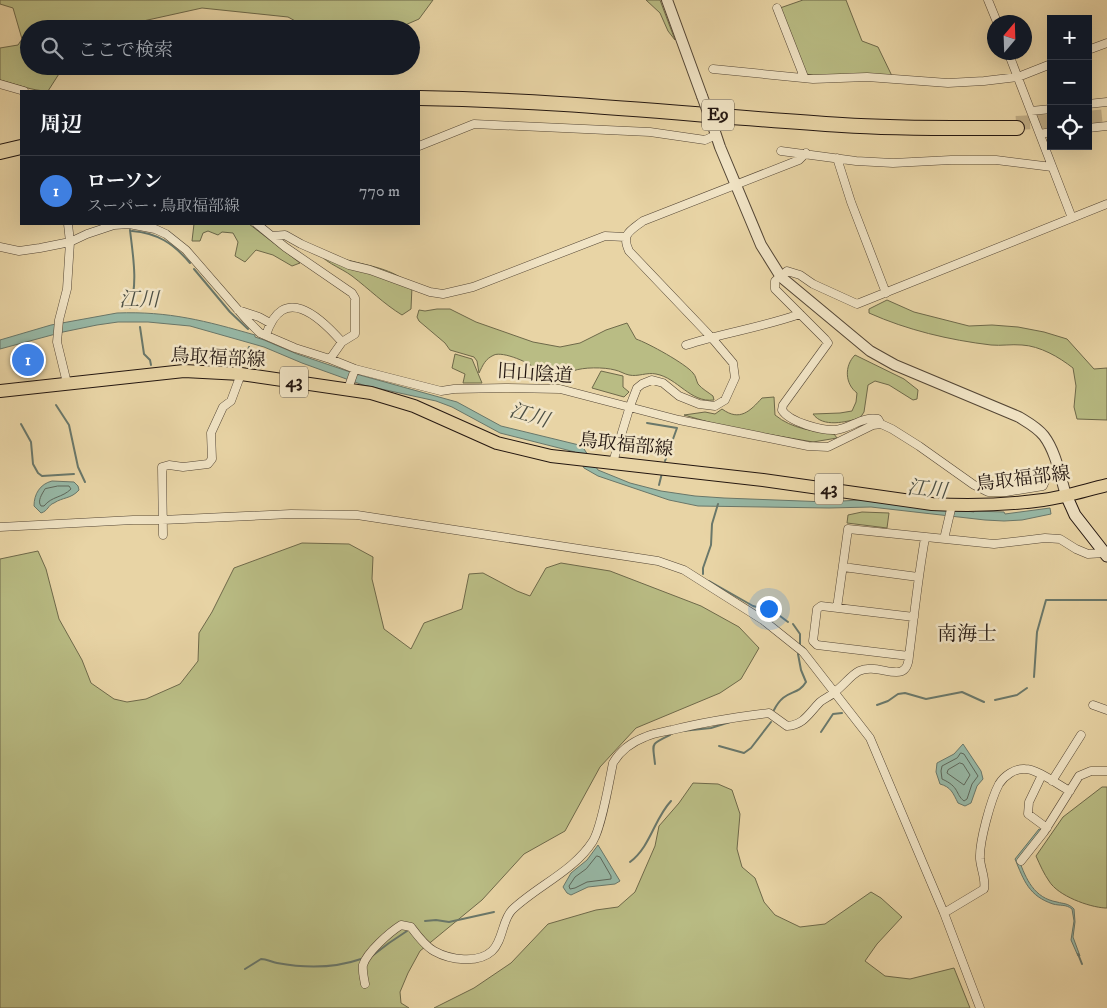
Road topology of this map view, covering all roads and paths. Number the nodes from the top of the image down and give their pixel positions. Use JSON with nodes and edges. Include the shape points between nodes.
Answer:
{"nodes":[{"id":1,"x":667,"y":0,"type":"edge"},
{"id":2,"x":988,"y":0,"type":"edge"},
{"id":3,"x":777,"y":8,"type":"dead end"},
{"id":4,"x":994,"y":15,"type":"edge"},
{"id":5,"x":1107,"y":43,"type":"edge"},
{"id":6,"x":1092,"y":49,"type":"edge"},
{"id":7,"x":1011,"y":60,"type":"edge"},
{"id":8,"x":1047,"y":66,"type":"edge"},
{"id":9,"x":713,"y":69,"type":"dead end"},
{"id":10,"x":804,"y":77,"type":"junction"},
{"id":11,"x":1018,"y":77,"type":"junction"},
{"id":12,"x":0,"y":84,"type":"edge"},
{"id":13,"x":21,"y":90,"type":"edge"},
{"id":14,"x":420,"y":93,"type":"edge"},
{"id":15,"x":420,"y":98,"type":"edge"},
{"id":16,"x":1107,"y":102,"type":"edge"},
{"id":17,"x":1092,"y":104,"type":"edge"},
{"id":18,"x":1047,"y":109,"type":"edge"},
{"id":19,"x":1031,"y":111,"type":"junction"},
{"id":20,"x":1107,"y":126,"type":"edge"},
{"id":21,"x":1092,"y":128,"type":"edge"},
{"id":22,"x":1047,"y":133,"type":"edge"},
{"id":23,"x":1040,"y":134,"type":"junction"},
{"id":24,"x":716,"y":135,"type":"junction"},
{"id":25,"x":20,"y":142,"type":"edge"},
{"id":26,"x":420,"y":146,"type":"edge"},
{"id":27,"x":20,"y":147,"type":"edge"},
{"id":28,"x":0,"y":148,"type":"edge"},
{"id":29,"x":781,"y":151,"type":"dead end"},
{"id":30,"x":0,"y":152,"type":"edge"},
{"id":31,"x":806,"y":153,"type":"junction"},
{"id":32,"x":836,"y":158,"type":"junction"},
{"id":33,"x":1052,"y":167,"type":"junction"},
{"id":34,"x":736,"y":184,"type":"junction"},
{"id":35,"x":1107,"y":204,"type":"edge"},
{"id":36,"x":1072,"y":218,"type":"junction"},
{"id":37,"x":68,"y":225,"type":"edge"},
{"id":38,"x":114,"y":225,"type":"edge"},
{"id":39,"x":135,"y":225,"type":"edge"},
{"id":40,"x":258,"y":225,"type":"edge"},
{"id":41,"x":272,"y":236,"type":"junction"},
{"id":42,"x":626,"y":237,"type":"junction"},
{"id":43,"x":70,"y":242,"type":"junction"},
{"id":44,"x":0,"y":247,"type":"edge"},
{"id":45,"x":781,"y":277,"type":"junction"},
{"id":46,"x":886,"y":293,"type":"junction"},
{"id":47,"x":238,"y":310,"type":"junction"},
{"id":48,"x":800,"y":314,"type":"junction"},
{"id":49,"x":270,"y":323,"type":"junction"},
{"id":50,"x":266,"y":335,"type":"junction"},
{"id":51,"x":711,"y":337,"type":"junction"},
{"id":52,"x":342,"y":342,"type":"junction"},
{"id":53,"x":686,"y":345,"type":"dead end"},
{"id":54,"x":330,"y":359,"type":"junction"},
{"id":55,"x":354,"y":370,"type":"junction"},
{"id":56,"x":241,"y":374,"type":"junction"},
{"id":57,"x":66,"y":383,"type":"junction"},
{"id":58,"x":349,"y":386,"type":"junction"},
{"id":59,"x":0,"y":392,"type":"edge"},
{"id":60,"x":630,"y":406,"type":"junction"},
{"id":61,"x":881,"y":424,"type":"junction"},
{"id":62,"x":613,"y":462,"type":"junction"},
{"id":63,"x":1058,"y":469,"type":"junction"},
{"id":64,"x":1107,"y":485,"type":"edge"},
{"id":65,"x":1066,"y":495,"type":"junction"},
{"id":66,"x":952,"y":505,"type":"junction"},
{"id":67,"x":162,"y":520,"type":"junction"},
{"id":68,"x":0,"y":527,"type":"edge"},
{"id":69,"x":163,"y":535,"type":"dead end"},
{"id":70,"x":925,"y":538,"type":"junction"},
{"id":71,"x":944,"y":539,"type":"junction"},
{"id":72,"x":1106,"y":554,"type":"edge"},
{"id":73,"x":843,"y":567,"type":"junction"},
{"id":74,"x":918,"y":577,"type":"junction"},
{"id":75,"x":837,"y":608,"type":"junction"},
{"id":76,"x":914,"y":617,"type":"junction"},
{"id":77,"x":909,"y":656,"type":"junction"},
{"id":78,"x":835,"y":693,"type":"junction"},
{"id":79,"x":1093,"y":706,"type":"dead end"},
{"id":80,"x":1106,"y":707,"type":"edge"},
{"id":81,"x":1081,"y":735,"type":"dead end"},
{"id":82,"x":1107,"y":771,"type":"edge"},
{"id":83,"x":1042,"y":775,"type":"junction"},
{"id":84,"x":1052,"y":781,"type":"junction"},
{"id":85,"x":1070,"y":792,"type":"junction"},
{"id":86,"x":1047,"y":828,"type":"junction"},
{"id":87,"x":1021,"y":861,"type":"dead end"},
{"id":88,"x":944,"y":913,"type":"junction"},
{"id":89,"x":365,"y":984,"type":"dead end"},
{"id":90,"x":980,"y":1008,"type":"edge"}],
"edges":[{"from":1,"to":24,"type":"street","bridge":true},
{"from":2,"to":4,"type":"street"},
{"from":3,"to":10,"type":"street"},
{"from":5,"to":6,"type":"street"},
{"from":7,"to":11,"type":"street"},
{"from":8,"to":11,"type":"street"},
{"from":9,"to":10,"type":"street"},
{"from":10,"to":11,"type":"street","via":[[867,76],[948,83]]},
{"from":11,"to":19,"type":"street"},
{"from":12,"to":13,"type":"street"},
{"from":14,"to":15,"type":"highway","number":"E9","via":[[564,98],[853,119],[1016,126],[843,125],[582,105]]},
{"from":16,"to":17,"type":"street"},
{"from":18,"to":19,"type":"street"},
{"from":19,"to":23,"type":"street"},
{"from":20,"to":21,"type":"street"},
{"from":22,"to":23,"type":"street"},
{"from":23,"to":33,"type":"street"},
{"from":24,"to":26,"type":"street","via":[[706,140],[650,132],[474,124]]},
{"from":24,"to":34,"type":"street"},
{"from":25,"to":28,"type":"highway"},
{"from":27,"to":30,"type":"highway"},
{"from":29,"to":31,"type":"street"},
{"from":31,"to":32,"type":"street"},
{"from":31,"to":34,"type":"street","via":[[799,160]]},
{"from":32,"to":33,"type":"street","via":[[893,163],[996,160]]},
{"from":32,"to":46,"type":"street"},
{"from":33,"to":36,"type":"street"},
{"from":34,"to":42,"type":"street","via":[[643,220]]},
{"from":34,"to":45,"type":"street","via":[[762,246]]},
{"from":35,"to":36,"type":"street"},
{"from":36,"to":46,"type":"street"},
{"from":37,"to":43,"type":"street"},
{"from":38,"to":43,"type":"street","name":"旧山陰道"},
{"from":39,"to":47,"type":"street","name":"旧山陰道","via":[[166,234],[186,250]]},
{"from":40,"to":41,"type":"street"},
{"from":41,"to":42,"type":"street","via":[[285,235],[349,265],[442,294],[473,286],[605,236]]},
{"from":41,"to":52,"type":"street","via":[[354,295],[354,334]]},
{"from":42,"to":51,"type":"street","via":[[624,241],[629,251]]},
{"from":43,"to":44,"type":"street","name":"旧山陰道","via":[[18,251]]},
{"from":43,"to":57,"type":"street","via":[[67,289],[57,342]]},
{"from":45,"to":46,"type":"street","via":[[787,271],[791,272],[856,304]]},
{"from":45,"to":48,"type":"street","via":[[775,281],[775,289]]},
{"from":45,"to":63,"type":"street","via":[[870,351],[895,365],[1003,409],[1037,428],[1045,437]]},
{"from":47,"to":49,"type":"street"},
{"from":47,"to":50,"type":"street","name":"旧山陰道"},
{"from":48,"to":51,"type":"street"},
{"from":48,"to":61,"type":"street","via":[[828,343],[783,405],[785,416],[824,429],[837,430],[866,419],[878,419]]},
{"from":49,"to":50,"type":"street"},
{"from":49,"to":52,"type":"street","via":[[283,308],[303,309],[328,326]]},
{"from":50,"to":54,"type":"street","name":"旧山陰道"},
{"from":51,"to":53,"type":"street"},
{"from":51,"to":60,"type":"street","via":[[733,364],[735,378],[725,400],[715,406],[699,404],[652,380],[637,388]]},
{"from":52,"to":54,"type":"street"},
{"from":54,"to":55,"type":"street","name":"旧山陰道"},
{"from":55,"to":58,"type":"street"},
{"from":55,"to":60,"type":"street","name":"旧山陰道","via":[[441,391],[560,389]]},
{"from":56,"to":57,"type":"main road","name":"鳥取福部線","number":"43","via":[[184,371]]},
{"from":56,"to":58,"type":"main road","name":"鳥取福部線","number":"43"},
{"from":56,"to":67,"type":"street","via":[[231,400],[223,408],[211,433],[212,459],[208,464],[162,467]]},
{"from":57,"to":59,"type":"main road","name":"鳥取福部線","number":"43"},
{"from":58,"to":62,"type":"main road","name":"鳥取福部線","number":"43","via":[[414,406],[497,443],[551,456]]},
{"from":60,"to":61,"type":"street","name":"旧山陰道","via":[[679,420],[808,446],[828,447]]},
{"from":60,"to":62,"type":"street"},
{"from":61,"to":63,"type":"street","via":[[988,492],[1042,486],[1049,472]]},
{"from":62,"to":66,"type":"main road","name":"鳥取福部線","number":"43"},
{"from":63,"to":65,"type":"street"},
{"from":64,"to":65,"type":"main road","name":"鳥取福部線","number":"43"},
{"from":65,"to":66,"type":"main road","name":"鳥取福部線","number":"43","via":[[1012,503]]},
{"from":65,"to":72,"type":"main road","via":[[1075,515]]},
{"from":66,"to":71,"type":"street"},
{"from":67,"to":68,"type":"street"},
{"from":67,"to":69,"type":"street"},
{"from":67,"to":78,"type":"street","via":[[291,514],[357,515],[658,561],[684,570],[763,620],[803,652]]},
{"from":70,"to":71,"type":"street"},
{"from":70,"to":73,"type":"street","via":[[848,529]]},
{"from":70,"to":74,"type":"street"},
{"from":71,"to":72,"type":"street","via":[[994,544],[1060,539],[1088,554]]},
{"from":73,"to":74,"type":"street"},
{"from":73,"to":75,"type":"street"},
{"from":74,"to":76,"type":"street"},
{"from":75,"to":76,"type":"street"},
{"from":75,"to":77,"type":"street","via":[[821,606],[817,609],[813,642],[817,645]]},
{"from":76,"to":77,"type":"street"},
{"from":77,"to":78,"type":"street","via":[[902,672],[870,667],[858,671]]},
{"from":78,"to":88,"type":"street","via":[[870,738]]},
{"from":78,"to":89,"type":"street","via":[[821,701],[797,725],[787,726],[768,713],[708,721],[646,737],[629,746],[619,753],[613,764],[594,840],[570,866],[510,912],[493,950],[482,957],[468,959],[446,956],[433,951],[411,927],[401,925],[367,957],[363,966]]},
{"from":79,"to":80,"type":"street"},
{"from":81,"to":84,"type":"street"},
{"from":82,"to":85,"type":"street","via":[[1091,771],[1079,776]]},
{"from":83,"to":84,"type":"street"},
{"from":83,"to":86,"type":"street","via":[[1029,802],[1028,814]]},
{"from":83,"to":88,"type":"street","via":[[1025,769],[1010,773],[1000,784],[982,842],[980,858],[984,889]]},
{"from":84,"to":85,"type":"street"},
{"from":85,"to":86,"type":"street"},
{"from":86,"to":87,"type":"street"},
{"from":88,"to":90,"type":"street"}]}
